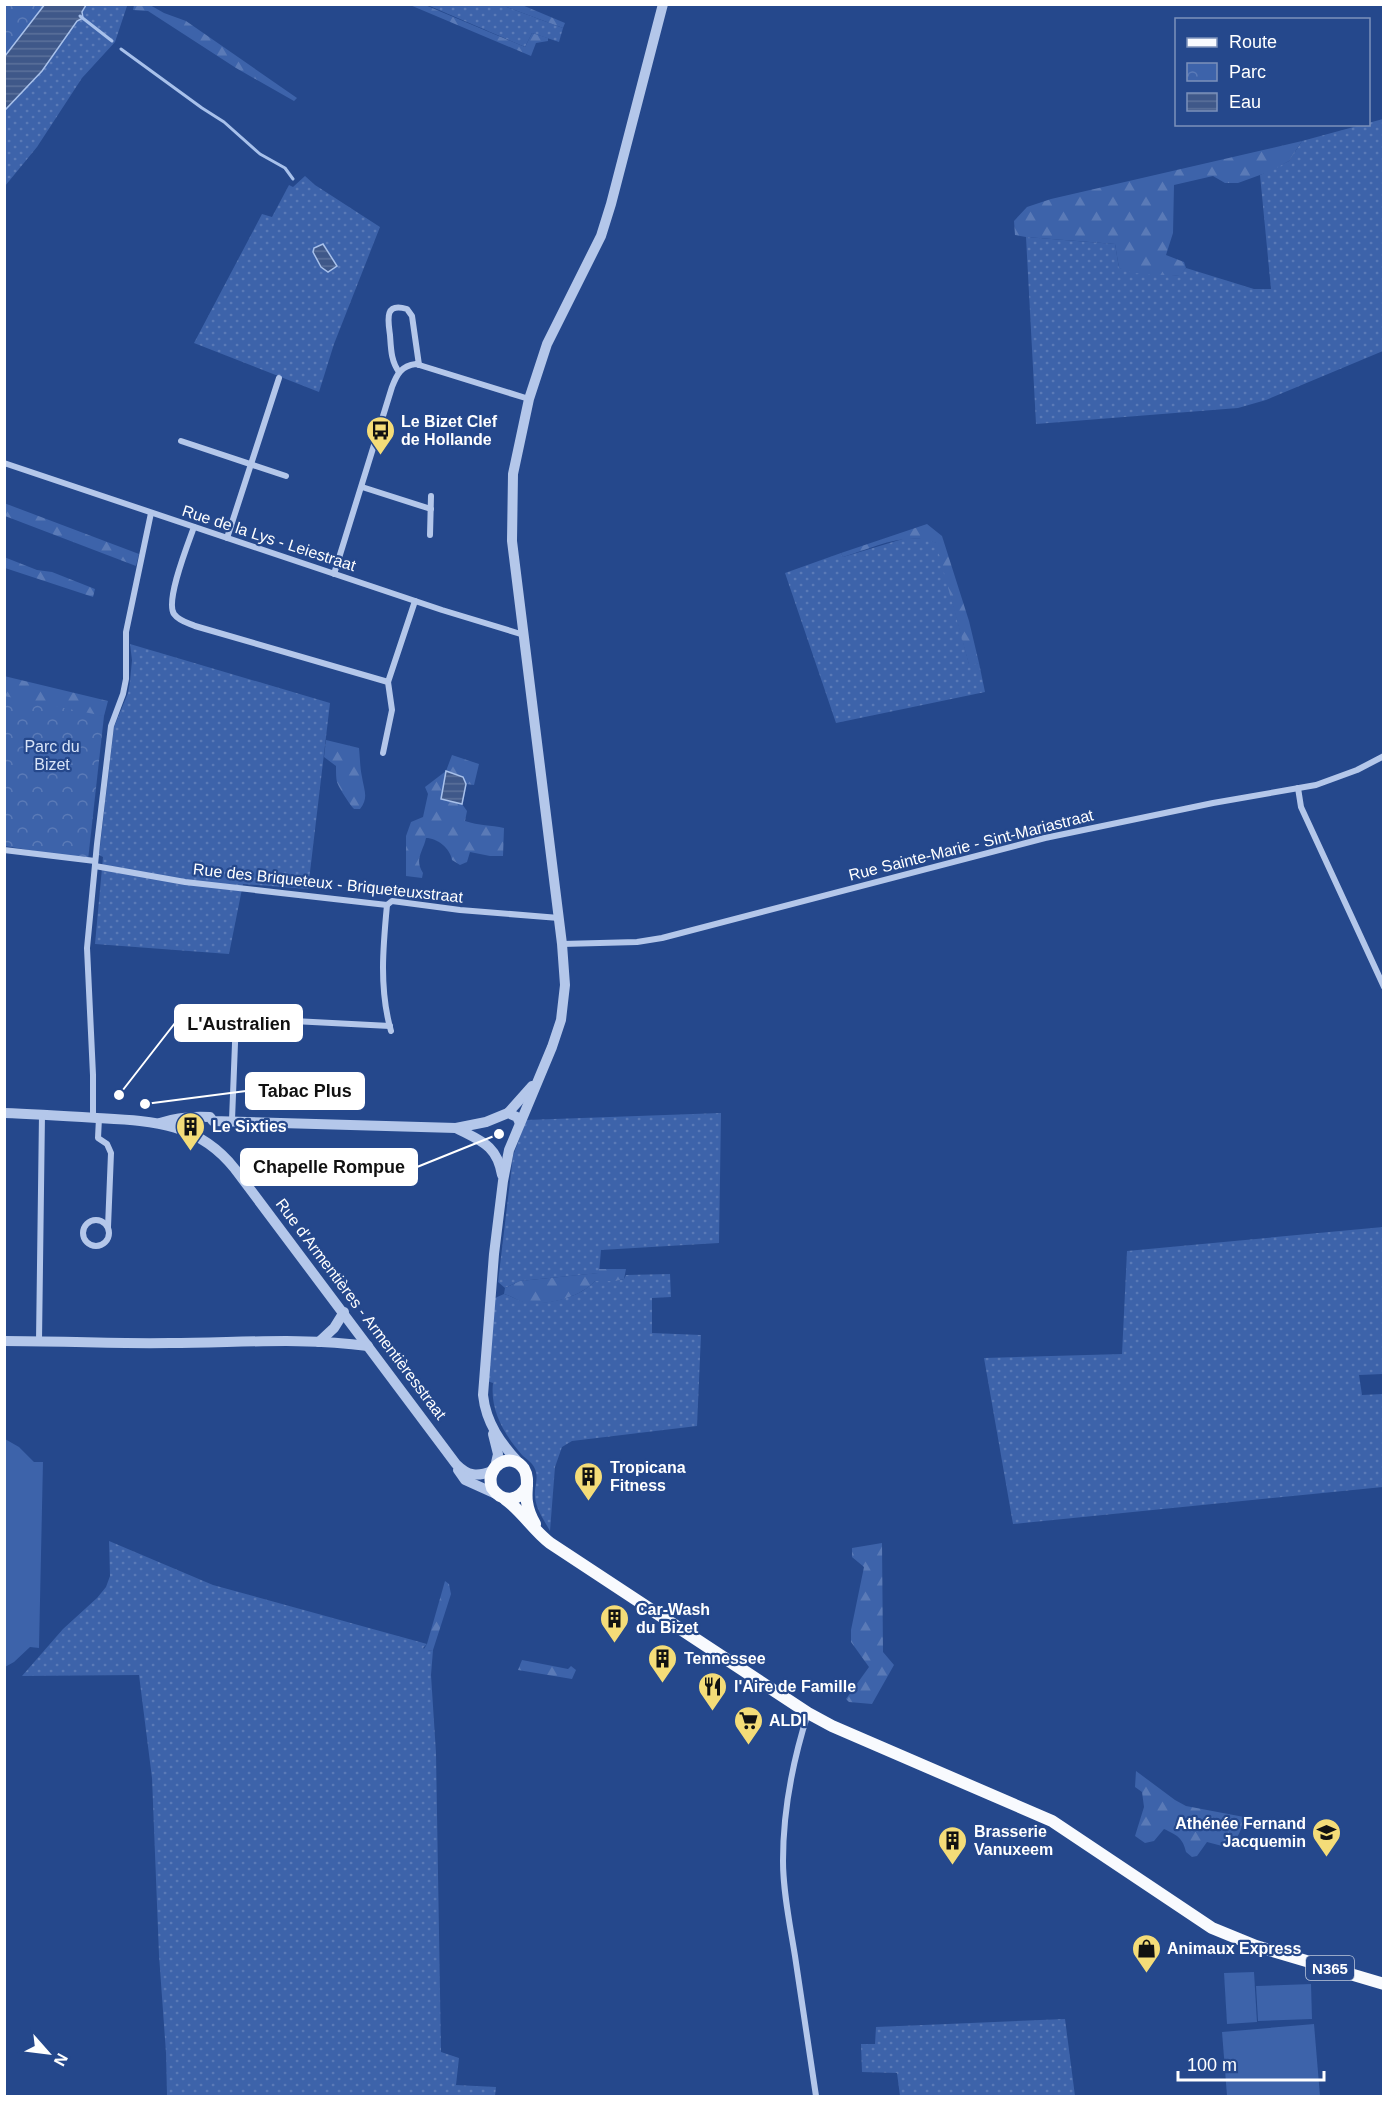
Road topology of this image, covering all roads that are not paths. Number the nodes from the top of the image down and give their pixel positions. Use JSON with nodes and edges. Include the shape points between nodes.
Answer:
{"nodes":[{"id":1,"x":663,"y":4,"type":"edge"},
{"id":2,"x":419,"y":365,"type":"junction"},
{"id":3,"x":399,"y":372,"type":"junction"},
{"id":4,"x":279,"y":378,"type":"dead end"},
{"id":5,"x":529,"y":399,"type":"junction"},
{"id":6,"x":181,"y":441,"type":"dead end"},
{"id":7,"x":4,"y":463,"type":"edge"},
{"id":8,"x":251,"y":464,"type":"junction"},
{"id":9,"x":286,"y":476,"type":"dead end"},
{"id":10,"x":362,"y":487,"type":"junction"},
{"id":11,"x":432,"y":496,"type":"dead end"},
{"id":12,"x":431,"y":509,"type":"junction"},
{"id":13,"x":151,"y":513,"type":"junction"},
{"id":14,"x":194,"y":527,"type":"junction"},
{"id":15,"x":429,"y":535,"type":"dead end"},
{"id":16,"x":227,"y":538,"type":"junction"},
{"id":17,"x":334,"y":574,"type":"junction"},
{"id":18,"x":415,"y":601,"type":"junction"},
{"id":19,"x":525,"y":635,"type":"junction"},
{"id":20,"x":388,"y":682,"type":"junction"},
{"id":21,"x":383,"y":753,"type":"dead end"},
{"id":22,"x":1383,"y":756,"type":"edge"},
{"id":23,"x":1298,"y":789,"type":"junction"},
{"id":24,"x":4,"y":850,"type":"edge"},
{"id":25,"x":95,"y":864,"type":"junction"},
{"id":26,"x":387,"y":905,"type":"junction"},
{"id":27,"x":559,"y":918,"type":"junction"},
{"id":28,"x":562,"y":944,"type":"junction"},
{"id":29,"x":1383,"y":987,"type":"edge"},
{"id":30,"x":536,"y":1081,"type":"junction"},
{"id":31,"x":4,"y":1113,"type":"edge"},
{"id":32,"x":508,"y":1113,"type":"junction"},
{"id":33,"x":42,"y":1114,"type":"junction"},
{"id":34,"x":96,"y":1118,"type":"junction"},
{"id":35,"x":213,"y":1120,"type":"junction"},
{"id":36,"x":232,"y":1120,"type":"junction"},
{"id":37,"x":486,"y":1122,"type":"junction"},
{"id":38,"x":160,"y":1123,"type":"junction"},
{"id":39,"x":520,"y":1123,"type":"junction"},
{"id":40,"x":456,"y":1128,"type":"junction"},
{"id":41,"x":205,"y":1141,"type":"junction"},
{"id":42,"x":482,"y":1141,"type":"junction"},
{"id":43,"x":509,"y":1150,"type":"junction"},
{"id":44,"x":496,"y":1153,"type":"junction"},
{"id":45,"x":503,"y":1181,"type":"junction"},
{"id":46,"x":108,"y":1227,"type":"junction"},
{"id":47,"x":344,"y":1312,"type":"junction"},
{"id":48,"x":4,"y":1341,"type":"edge"},
{"id":49,"x":39,"y":1341,"type":"junction"},
{"id":50,"x":319,"y":1342,"type":"junction"},
{"id":51,"x":368,"y":1346,"type":"junction"},
{"id":52,"x":492,"y":1428,"type":"junction"},
{"id":53,"x":456,"y":1464,"type":"junction"},
{"id":54,"x":520,"y":1465,"type":"junction"},
{"id":55,"x":494,"y":1469,"type":"junction"},
{"id":56,"x":526,"y":1486,"type":"junction"},
{"id":57,"x":501,"y":1496,"type":"junction"},
{"id":58,"x":541,"y":1536,"type":"junction"},
{"id":59,"x":808,"y":1713,"type":"junction"},
{"id":60,"x":1383,"y":1984,"type":"edge"},
{"id":61,"x":816,"y":2097,"type":"edge"}],
"edges":[{"from":1,"to":5,"type":"street","via":[[604,227],[547,344]]},
{"from":2,"to":3,"type":"street","via":[[405,366]]},
{"from":2,"to":3,"type":"street","via":[[412,316],[407,309],[397,307],[390,312],[388,322],[392,359]]},
{"from":2,"to":5,"type":"street"},
{"from":3,"to":10,"type":"street"},
{"from":4,"to":8,"type":"street"},
{"from":5,"to":19,"type":"street","via":[[513,474],[511,513]]},
{"from":6,"to":8,"type":"street"},
{"from":7,"to":13,"type":"street","name":"Rue de la Lys - Leiestraat"},
{"from":8,"to":9,"type":"street"},
{"from":8,"to":16,"type":"street"},
{"from":10,"to":12,"type":"street"},
{"from":10,"to":17,"type":"street"},
{"from":11,"to":12,"type":"street"},
{"from":12,"to":15,"type":"street"},
{"from":13,"to":14,"type":"street","name":"Rue de la Lys - Leiestraat"},
{"from":13,"to":25,"type":"street","via":[[126,632],[126,680],[111,726]]},
{"from":14,"to":16,"type":"street","name":"Rue de la Lys - Leiestraat"},
{"from":14,"to":20,"type":"street","via":[[172,599],[174,614],[180,620]]},
{"from":16,"to":17,"type":"street","name":"Rue de la Lys - Leiestraat"},
{"from":17,"to":18,"type":"street","name":"Rue de la Lys - Leiestraat"},
{"from":18,"to":19,"type":"street","name":"Rue de la Lys - Leiestraat"},
{"from":18,"to":20,"type":"street"},
{"from":19,"to":27,"type":"street"},
{"from":20,"to":21,"type":"street","via":[[392,710]]},
{"from":22,"to":23,"type":"street","name":"Rue Sainte-Marie - Sint-Mariastraat","via":[[1357,770]]},
{"from":23,"to":28,"type":"street","name":"Rue Sainte-Marie - Sint-Mariastraat","via":[[1045,838],[662,938]]},
{"from":23,"to":29,"type":"street","via":[[1301,807]]},
{"from":24,"to":25,"type":"street","name":"Rue des Briqueteux - Briqueteuxstraat"},
{"from":25,"to":26,"type":"street","name":"Rue des Briqueteux - Briqueteuxstraat","via":[[185,882]]},
{"from":25,"to":34,"type":"street","via":[[87,948]]},
{"from":26,"to":27,"type":"street","name":"Rue des Briqueteux - Briqueteuxstraat","via":[[392,901]]},
{"from":26,"to":36,"type":"street","via":[[382,983],[391,1028],[236,1018]]},
{"from":27,"to":28,"type":"street"},
{"from":28,"to":30,"type":"street","via":[[562,1013]]},
{"from":30,"to":32,"type":"street"},
{"from":30,"to":39,"type":"street"},
{"from":31,"to":33,"type":"street","name":"Rue d'Armentières - Armentièresstraat","number":"N365"},
{"from":32,"to":37,"type":"street"},
{"from":32,"to":39,"type":"street"},
{"from":33,"to":34,"type":"street","name":"Rue d'Armentières - Armentièresstraat","number":"N365"},
{"from":33,"to":49,"type":"street"},
{"from":34,"to":38,"type":"street","name":"Rue d'Armentières - Armentièresstraat","number":"N365"},
{"from":34,"to":46,"type":"street","via":[[98,1138],[111,1153]]},
{"from":35,"to":36,"type":"street"},
{"from":35,"to":38,"type":"street","via":[[185,1117]]},
{"from":35,"to":41,"type":"street"},
{"from":36,"to":40,"type":"street"},
{"from":37,"to":40,"type":"street"},
{"from":37,"to":42,"type":"street"},
{"from":38,"to":41,"type":"street","name":"Rue d'Armentières - Armentièresstraat","number":"N365"},
{"from":39,"to":43,"type":"street"},
{"from":40,"to":42,"type":"street"},
{"from":41,"to":47,"type":"street","name":"Rue d'Armentières - Armentièresstraat","number":"N365","via":[[230,1162]]},
{"from":42,"to":44,"type":"street"},
{"from":43,"to":44,"type":"street"},
{"from":43,"to":45,"type":"street"},
{"from":44,"to":45,"type":"street"},
{"from":45,"to":52,"type":"street","via":[[482,1388]]},
{"from":46,"to":46,"type":"street","via":[[102,1221],[90,1221],[84,1227],[85,1240],[91,1245],[102,1245],[109,1235]]},
{"from":47,"to":50,"type":"street"},
{"from":47,"to":51,"type":"street","name":"Rue d'Armentières - Armentièresstraat","number":"N365"},
{"from":48,"to":49,"type":"street"},
{"from":49,"to":50,"type":"street"},
{"from":50,"to":51,"type":"street"},
{"from":51,"to":53,"type":"street","name":"Rue d'Armentières - Armentièresstraat","number":"N365"},
{"from":52,"to":54,"type":"street"},
{"from":52,"to":55,"type":"street","via":[[498,1454]]},
{"from":53,"to":55,"type":"street","via":[[478,1476]]},
{"from":53,"to":57,"type":"street","number":"N365","via":[[465,1480]]},
{"from":54,"to":55,"type":"main road","via":[[507,1461]]},
{"from":54,"to":56,"type":"main road","via":[[527,1474]]},
{"from":55,"to":57,"type":"main road","via":[[490,1481]]},
{"from":56,"to":57,"type":"main road","via":[[517,1497]]},
{"from":56,"to":58,"type":"main road","via":[[527,1505]]},
{"from":57,"to":58,"type":"main road","number":"N365"},
{"from":58,"to":59,"type":"main road","number":"N365"},
{"from":59,"to":60,"type":"main road","number":"N365","via":[[1052,1821],[1212,1928],[1256,1946]]},
{"from":59,"to":61,"type":"street","via":[[792,1777],[783,1863]]}]}
